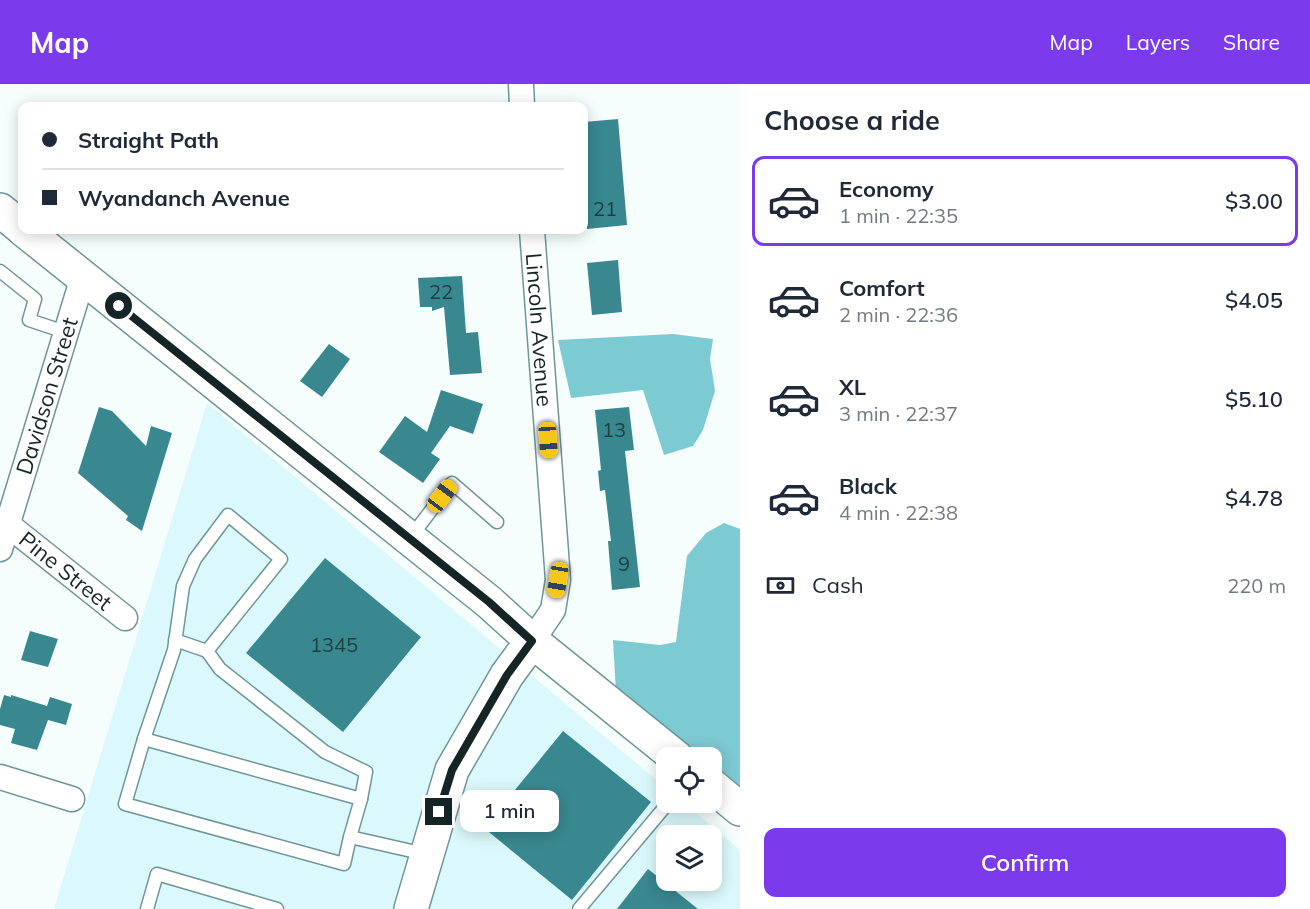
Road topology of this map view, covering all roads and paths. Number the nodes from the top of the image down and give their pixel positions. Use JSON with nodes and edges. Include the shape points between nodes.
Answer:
{"nodes":[{"id":1,"x":520,"y":84,"type":"edge"},
{"id":2,"x":522,"y":102,"type":"edge"},
{"id":3,"x":27,"y":234,"type":"edge"},
{"id":4,"x":532,"y":234,"type":"edge"},
{"id":5,"x":0,"y":271,"type":"edge"},
{"id":6,"x":83,"y":277,"type":"junction"},
{"id":7,"x":65,"y":332,"type":"junction"},
{"id":8,"x":497,"y":522,"type":"dead end"},
{"id":9,"x":7,"y":524,"type":"junction"},
{"id":10,"x":409,"y":538,"type":"junction"},
{"id":11,"x":0,"y":549,"type":"edge"},
{"id":12,"x":125,"y":618,"type":"dead end"},
{"id":13,"x":175,"y":640,"type":"junction"},
{"id":14,"x":532,"y":641,"type":"junction"},
{"id":15,"x":207,"y":651,"type":"junction"},
{"id":16,"x":144,"y":739,"type":"junction"},
{"id":17,"x":663,"y":747,"type":"edge"},
{"id":18,"x":0,"y":777,"type":"edge"},
{"id":19,"x":722,"y":794,"type":"edge"},
{"id":20,"x":72,"y":799,"type":"dead end"},
{"id":21,"x":361,"y":799,"type":"junction"},
{"id":22,"x":740,"y":809,"type":"edge"},
{"id":23,"x":660,"y":813,"type":"edge"},
{"id":24,"x":350,"y":837,"type":"junction"},
{"id":25,"x":426,"y":855,"type":"junction"},
{"id":26,"x":147,"y":909,"type":"edge"},
{"id":27,"x":278,"y":909,"type":"edge"},
{"id":28,"x":411,"y":909,"type":"edge"},
{"id":29,"x":579,"y":909,"type":"edge"}],
"edges":[{"from":1,"to":2,"type":"street"},
{"from":3,"to":6,"type":"main road"},
{"from":4,"to":14,"type":"street","name":"Lincoln Avenue","via":[[558,580],[554,610]]},
{"from":5,"to":7,"type":"lane","via":[[35,299],[28,320]]},
{"from":6,"to":7,"type":"street","name":"Davidson Street"},
{"from":6,"to":10,"type":"main road"},
{"from":7,"to":9,"type":"street","name":"Davidson Street"},
{"from":8,"to":10,"type":"lane","via":[[452,483]]},
{"from":9,"to":11,"type":"street","name":"Davidson Street"},
{"from":9,"to":12,"type":"street","name":"Pine Street"},
{"from":10,"to":14,"type":"main road"},
{"from":13,"to":15,"type":"lane"},
{"from":13,"to":15,"type":"lane","via":[[183,586],[195,559],[228,515],[281,559]]},
{"from":13,"to":16,"type":"lane"},
{"from":14,"to":17,"type":"main road"},
{"from":14,"to":25,"type":"main road","via":[[507,675],[452,770]]},
{"from":15,"to":21,"type":"lane","via":[[220,669],[325,752],[366,772]]},
{"from":16,"to":21,"type":"lane"},
{"from":16,"to":24,"type":"lane","via":[[125,804],[344,864]]},
{"from":18,"to":20,"type":"street"},
{"from":19,"to":22,"type":"main road"},
{"from":21,"to":24,"type":"lane"},
{"from":23,"to":29,"type":"lane"},
{"from":24,"to":25,"type":"lane"},
{"from":25,"to":28,"type":"main road"},
{"from":26,"to":27,"type":"lane","via":[[157,874]]}]}
